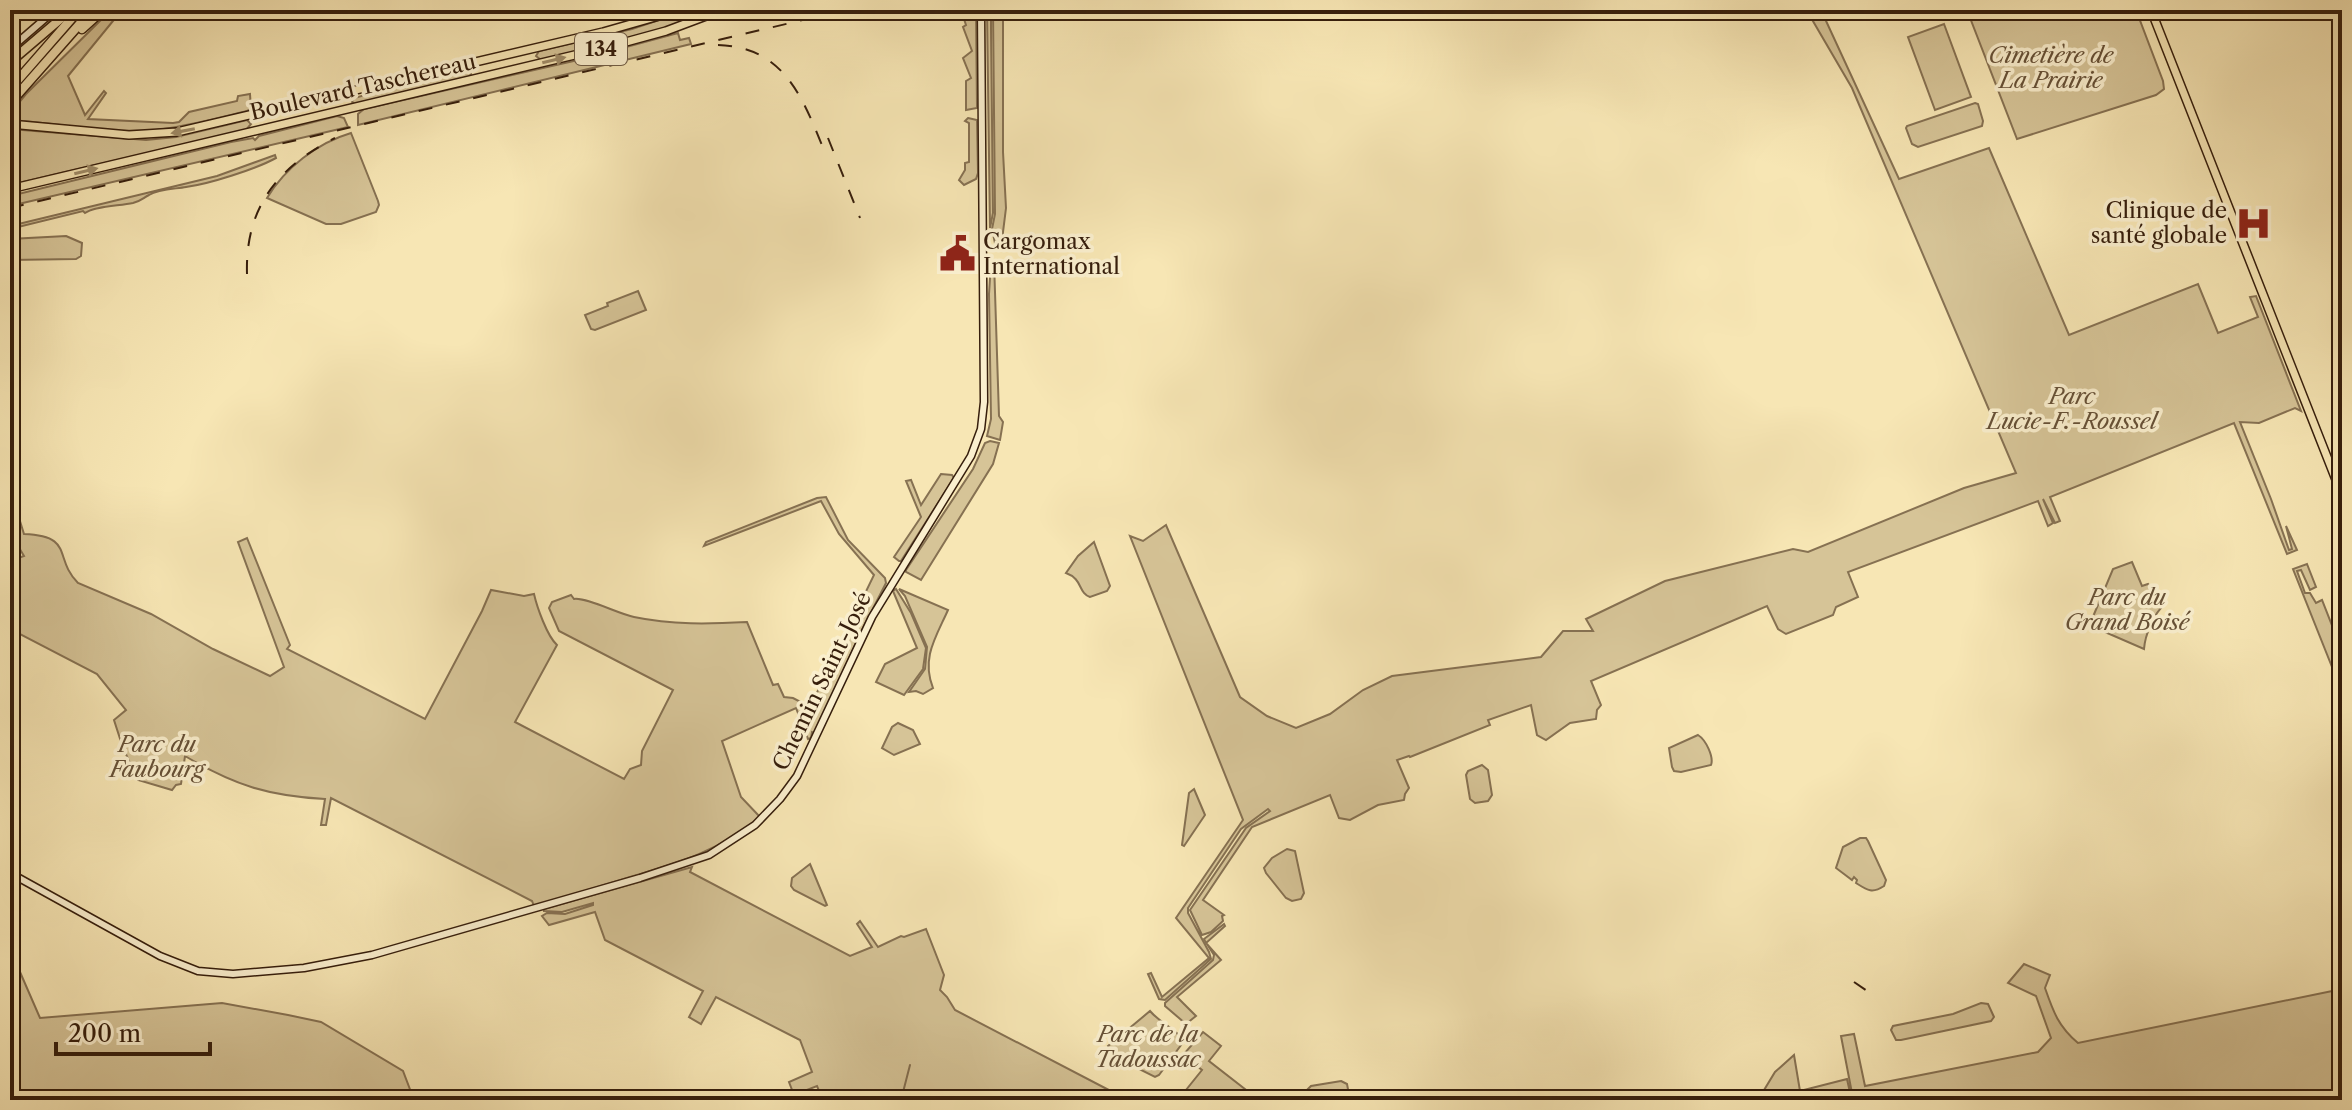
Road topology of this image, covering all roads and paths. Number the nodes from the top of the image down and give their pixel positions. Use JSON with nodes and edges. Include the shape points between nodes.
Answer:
{"nodes":[{"id":1,"x":55,"y":10,"type":"edge"},
{"id":2,"x":71,"y":10,"type":"edge"},
{"id":3,"x":79,"y":10,"type":"edge"},
{"id":4,"x":92,"y":10,"type":"edge"},
{"id":5,"x":103,"y":10,"type":"edge"},
{"id":6,"x":682,"y":10,"type":"edge"},
{"id":7,"x":722,"y":10,"type":"edge"},
{"id":8,"x":981,"y":10,"type":"edge"},
{"id":9,"x":2151,"y":10,"type":"edge"},
{"id":10,"x":689,"y":23,"type":"junction"},
{"id":11,"x":10,"y":49,"type":"edge"},
{"id":12,"x":57,"y":50,"type":"junction"},
{"id":13,"x":10,"y":62,"type":"edge"},
{"id":14,"x":10,"y":89,"type":"edge"},
{"id":15,"x":10,"y":103,"type":"edge"},
{"id":16,"x":10,"y":124,"type":"edge"},
{"id":17,"x":10,"y":189,"type":"edge"},
{"id":18,"x":2342,"y":495,"type":"edge"},
{"id":19,"x":10,"y":873,"type":"edge"}],
"edges":[{"from":1,"to":11,"type":"street"},
{"from":2,"to":13,"type":"highway"},
{"from":3,"to":14,"type":"highway"},
{"from":4,"to":12,"type":"highway"},
{"from":5,"to":12,"type":"highway"},
{"from":6,"to":10,"type":"main road"},
{"from":6,"to":16,"type":"main road","name":"Boulevard Taschereau","number":"134","one_way":true,"via":[[177,132],[129,135]]},
{"from":7,"to":10,"type":"main road","name":"Boulevard Taschereau","number":"134"},
{"from":8,"to":19,"type":"street","name":"Chemin Saint-José","via":[[980,435],[874,612],[810,753],[763,818],[709,855],[673,868],[372,955],[295,969],[198,971],[160,956]]},
{"from":9,"to":18,"type":"main road"},
{"from":17,"to":10,"type":"main road","name":"Boulevard Taschereau","number":"134","one_way":true,"via":[[604,48]]},
{"from":12,"to":15,"type":"highway"}]}
